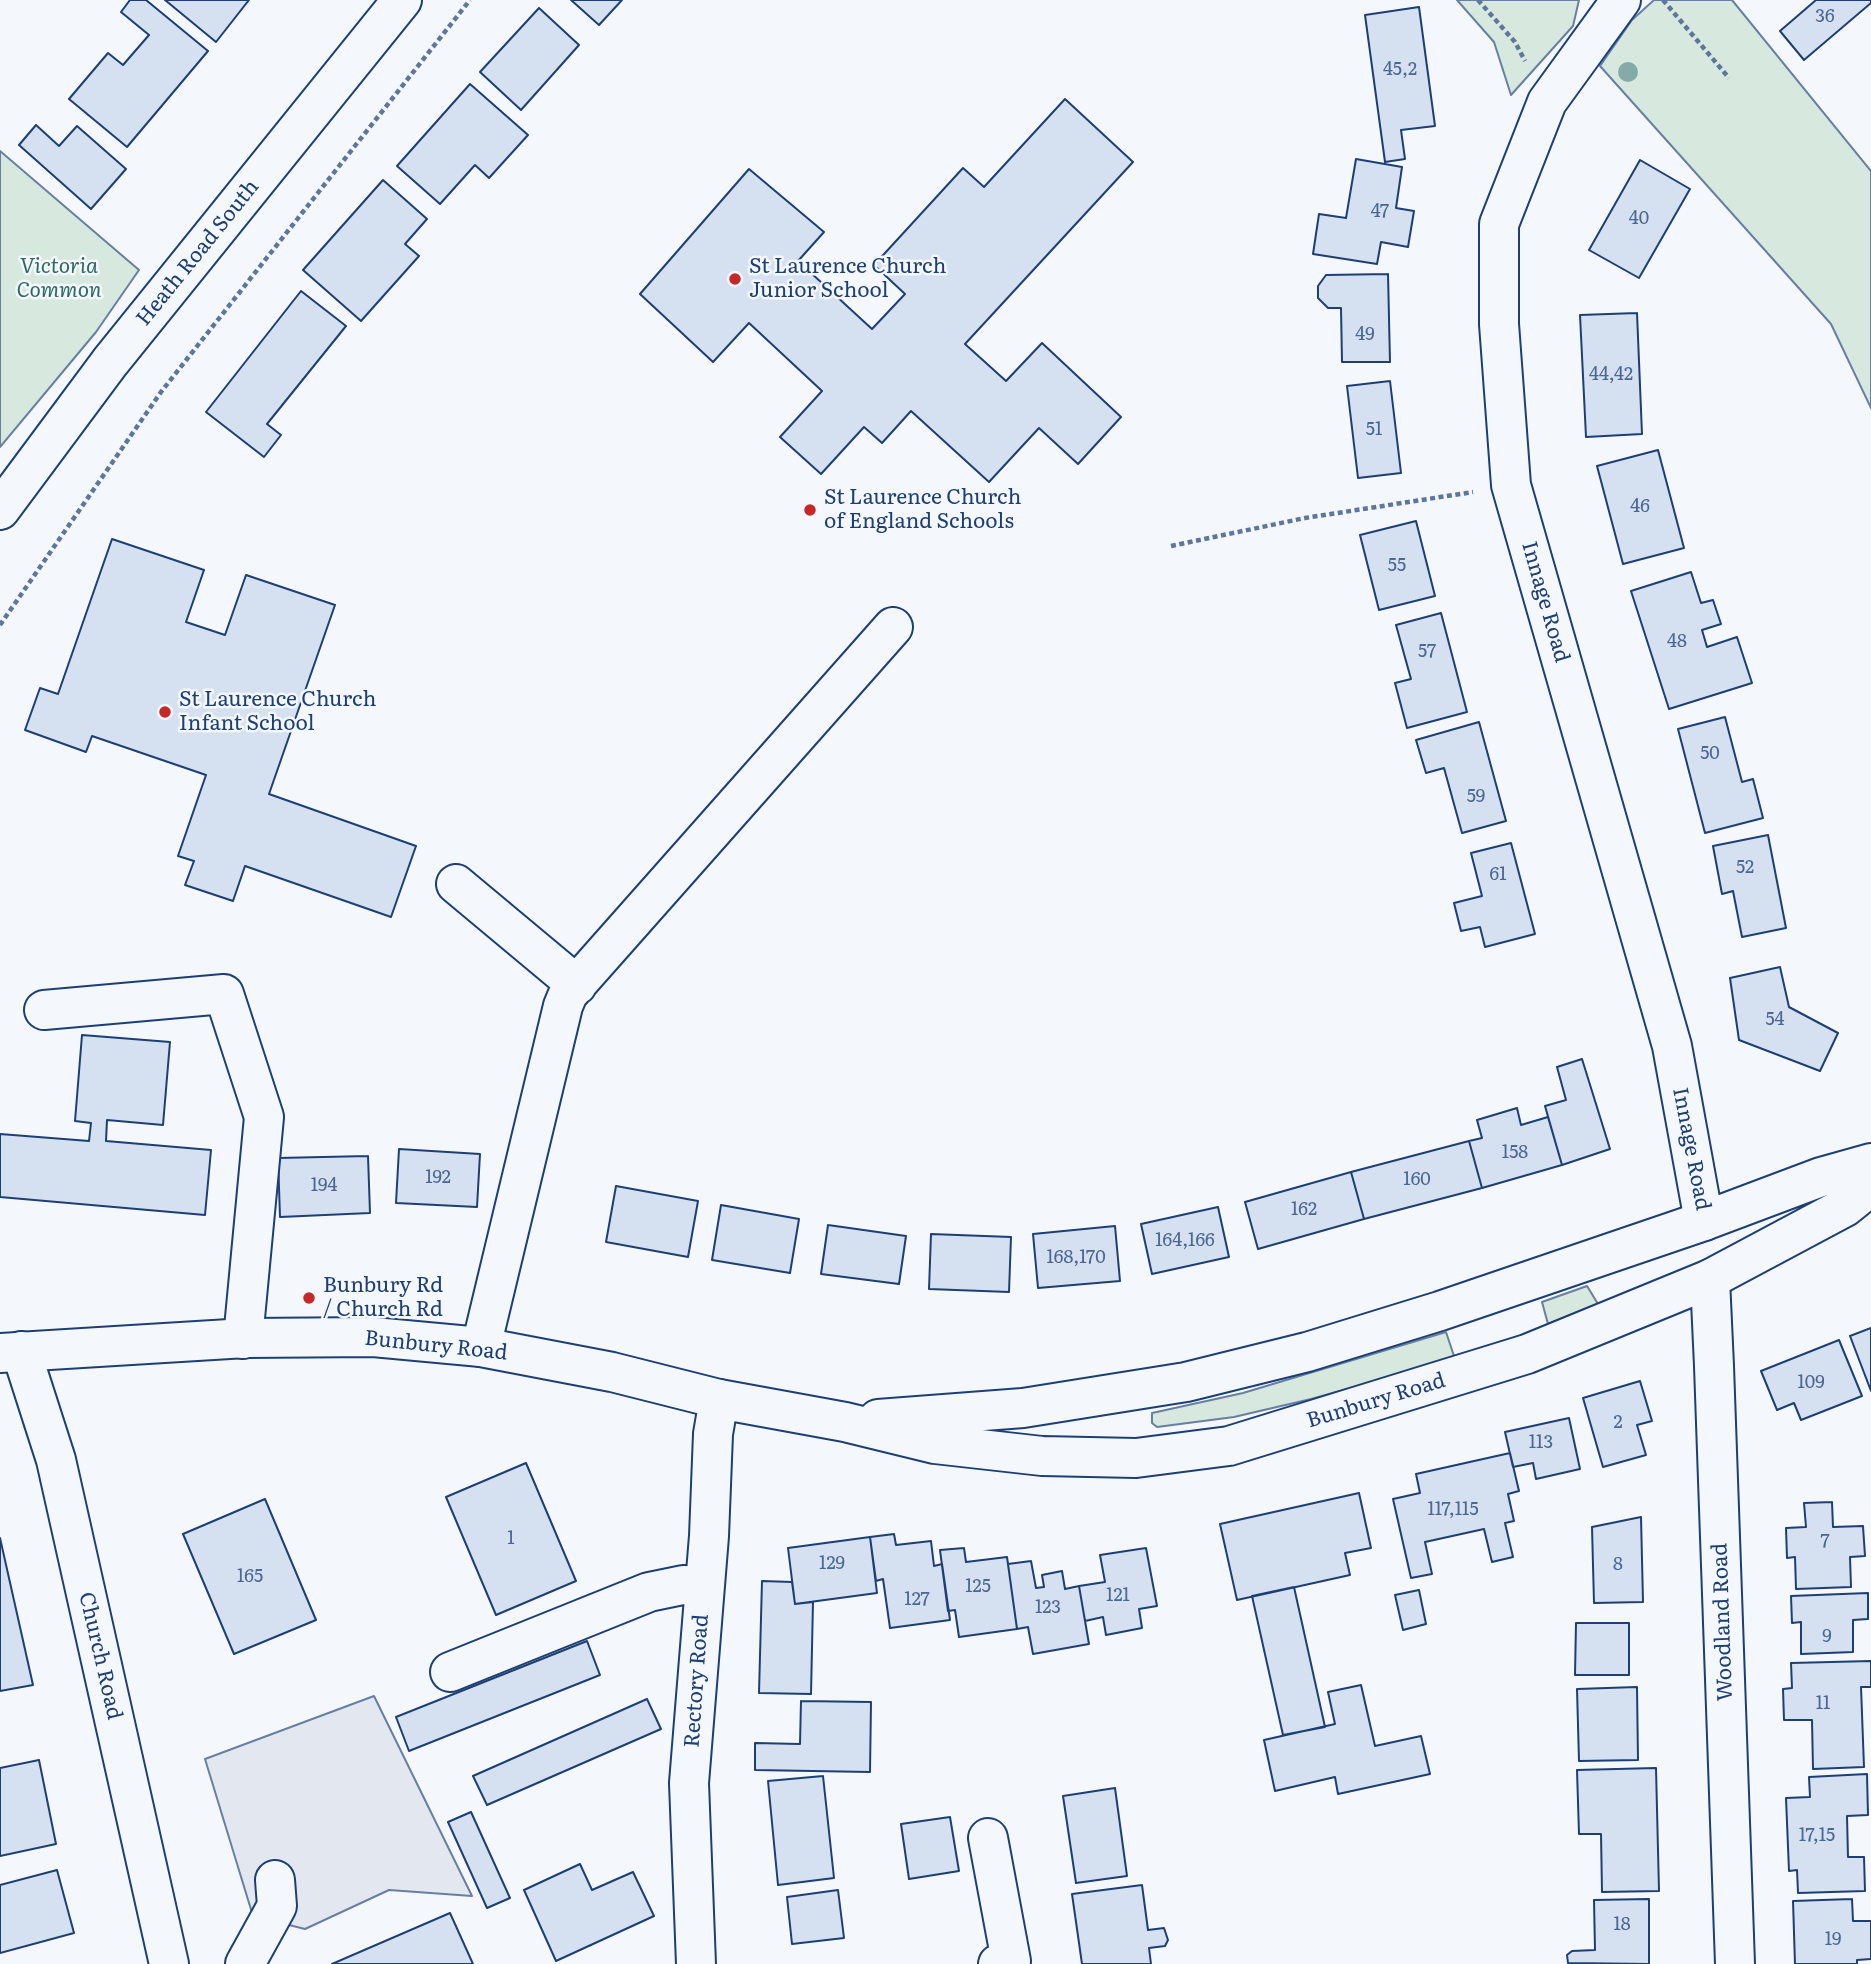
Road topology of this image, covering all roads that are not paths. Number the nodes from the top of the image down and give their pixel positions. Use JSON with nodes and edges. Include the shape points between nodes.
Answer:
{"nodes":[{"id":1,"x":402,"y":0,"type":"edge"},
{"id":2,"x":1614,"y":4,"type":"edge"},
{"id":3,"x":0,"y":510,"type":"edge"},
{"id":4,"x":893,"y":627,"type":"dead end"},
{"id":5,"x":456,"y":884,"type":"dead end"},
{"id":6,"x":577,"y":985,"type":"junction"},
{"id":7,"x":44,"y":1010,"type":"dead end"},
{"id":8,"x":1871,"y":1163,"type":"edge"},
{"id":9,"x":1871,"y":1186,"type":"edge"},
{"id":10,"x":1704,"y":1221,"type":"junction"},
{"id":11,"x":1710,"y":1279,"type":"junction"},
{"id":12,"x":243,"y":1339,"type":"junction"},
{"id":13,"x":481,"y":1347,"type":"junction"},
{"id":14,"x":7,"y":1351,"type":"edge"},
{"id":15,"x":719,"y":1399,"type":"junction"},
{"id":16,"x":845,"y":1422,"type":"junction"},
{"id":17,"x":705,"y":1586,"type":"junction"},
{"id":18,"x":450,"y":1672,"type":"dead end"},
{"id":19,"x":988,"y":1838,"type":"dead end"},
{"id":20,"x":275,"y":1880,"type":"dead end"},
{"id":21,"x":1007,"y":1963,"type":"edge"},
{"id":22,"x":169,"y":1964,"type":"edge"},
{"id":23,"x":245,"y":1964,"type":"edge"},
{"id":24,"x":696,"y":1964,"type":"edge"},
{"id":25,"x":1735,"y":1964,"type":"edge"}],
"edges":[{"from":1,"to":3,"type":"street","name":"Heath Road South","via":[[110,362]]},
{"from":2,"to":10,"type":"street","name":"Innage Road","via":[[1547,102],[1499,224],[1499,324],[1511,485],[1672,1046]]},
{"from":4,"to":6,"type":"street"},
{"from":5,"to":6,"type":"street"},
{"from":6,"to":13,"type":"street","via":[[563,1006]]},
{"from":7,"to":12,"type":"street","via":[[224,994],[264,1117]]},
{"from":8,"to":10,"type":"street","name":"Bunbury Road"},
{"from":9,"to":11,"type":"street","name":"Bunbury Road","via":[[1845,1207]]},
{"from":10,"to":11,"type":"street","name":"Innage Road"},
{"from":10,"to":16,"type":"street","name":"Bunbury Road","via":[[1427,1315],[1307,1352],[1186,1382],[1023,1408]]},
{"from":11,"to":16,"type":"street","name":"Bunbury Road","via":[[1527,1354],[1229,1446],[1136,1458],[1042,1456],[935,1444]]},
{"from":11,"to":25,"type":"street","name":"Woodland Road"},
{"from":12,"to":13,"type":"street","name":"Bunbury Road","via":[[373,1338]]},
{"from":12,"to":14,"type":"street","name":"Bunbury Road"},
{"from":13,"to":15,"type":"street","name":"Bunbury Road","via":[[612,1372]]},
{"from":14,"to":22,"type":"street","name":"Church Road","via":[[56,1460]]},
{"from":15,"to":16,"type":"street","name":"Bunbury Road"},
{"from":15,"to":17,"type":"street","name":"Rectory Road"},
{"from":17,"to":18,"type":"street","via":[[649,1592]]},
{"from":17,"to":24,"type":"street","name":"Rectory Road","via":[[689,1783]]},
{"from":19,"to":21,"type":"street"},
{"from":20,"to":23,"type":"street","via":[[277,1906]]}]}
